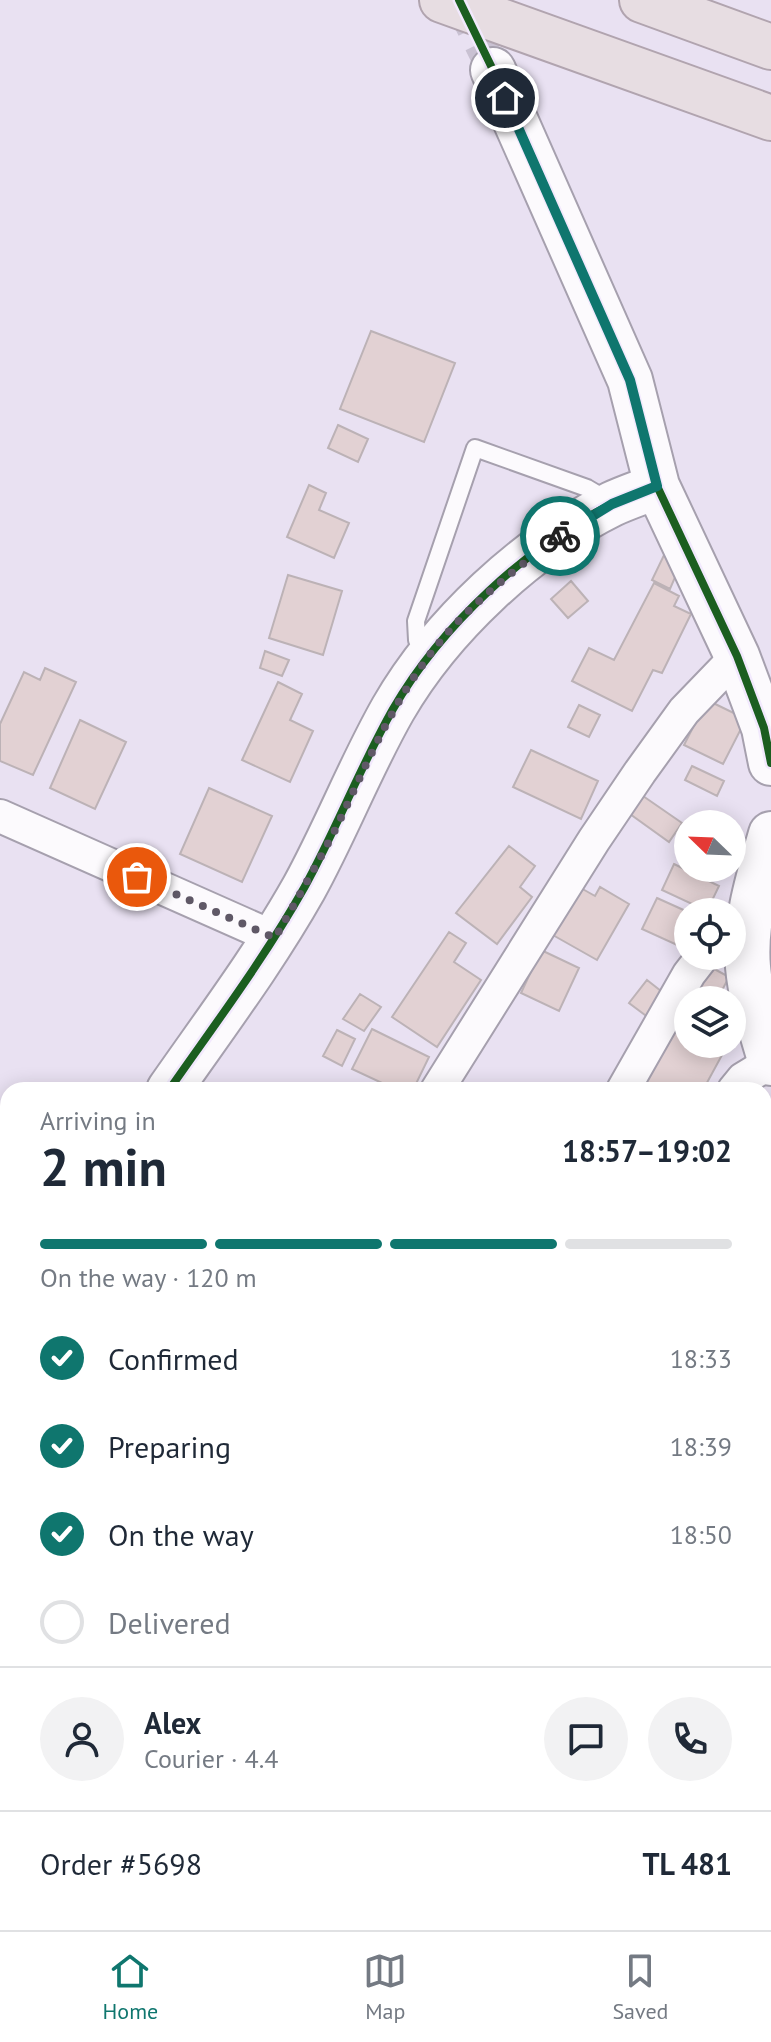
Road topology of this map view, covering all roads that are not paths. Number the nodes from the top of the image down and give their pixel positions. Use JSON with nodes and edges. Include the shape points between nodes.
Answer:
{"nodes":[{"id":1,"x":442,"y":0,"type":"edge"},
{"id":2,"x":642,"y":0,"type":"edge"},
{"id":3,"x":771,"y":47,"type":"edge"},
{"id":4,"x":493,"y":70,"type":"tunnel mouth"},
{"id":5,"x":771,"y":118,"type":"edge"},
{"id":6,"x":657,"y":486,"type":"junction"},
{"id":7,"x":612,"y":504,"type":"junction"},
{"id":8,"x":737,"y":656,"type":"junction"},
{"id":9,"x":427,"y":658,"type":"junction"},
{"id":10,"x":771,"y":763,"type":"edge"},
{"id":11,"x":0,"y":816,"type":"edge"},
{"id":12,"x":771,"y":834,"type":"edge"},
{"id":13,"x":746,"y":907,"type":"edge"},
{"id":14,"x":746,"y":922,"type":"edge"},
{"id":15,"x":275,"y":938,"type":"junction"},
{"id":16,"x":692,"y":970,"type":"edge"},
{"id":17,"x":771,"y":1063,"type":"edge"},
{"id":18,"x":175,"y":1082,"type":"edge"},
{"id":19,"x":442,"y":1082,"type":"edge"},
{"id":20,"x":628,"y":1082,"type":"edge"},
{"id":21,"x":741,"y":1082,"type":"edge"}],
"edges":[{"from":1,"to":5,"type":"highway"},
{"from":2,"to":3,"type":"highway"},
{"from":4,"to":6,"type":"street","via":[[630,380]]},
{"from":6,"to":7,"type":"street"},
{"from":6,"to":8,"type":"street"},
{"from":7,"to":9,"type":"street","via":[[514,570]]},
{"from":7,"to":9,"type":"lane","via":[[587,488],[475,448],[416,621],[417,640]]},
{"from":8,"to":10,"type":"street"},
{"from":8,"to":19,"type":"street","via":[[684,711],[640,772]]},
{"from":9,"to":15,"type":"street","via":[[393,710]]},
{"from":11,"to":15,"type":"street"},
{"from":12,"to":13,"type":"street"},
{"from":14,"to":17,"type":"street","via":[[756,1015]]},
{"from":15,"to":18,"type":"street"},
{"from":16,"to":20,"type":"street"},
{"from":17,"to":21,"type":"street"}]}
